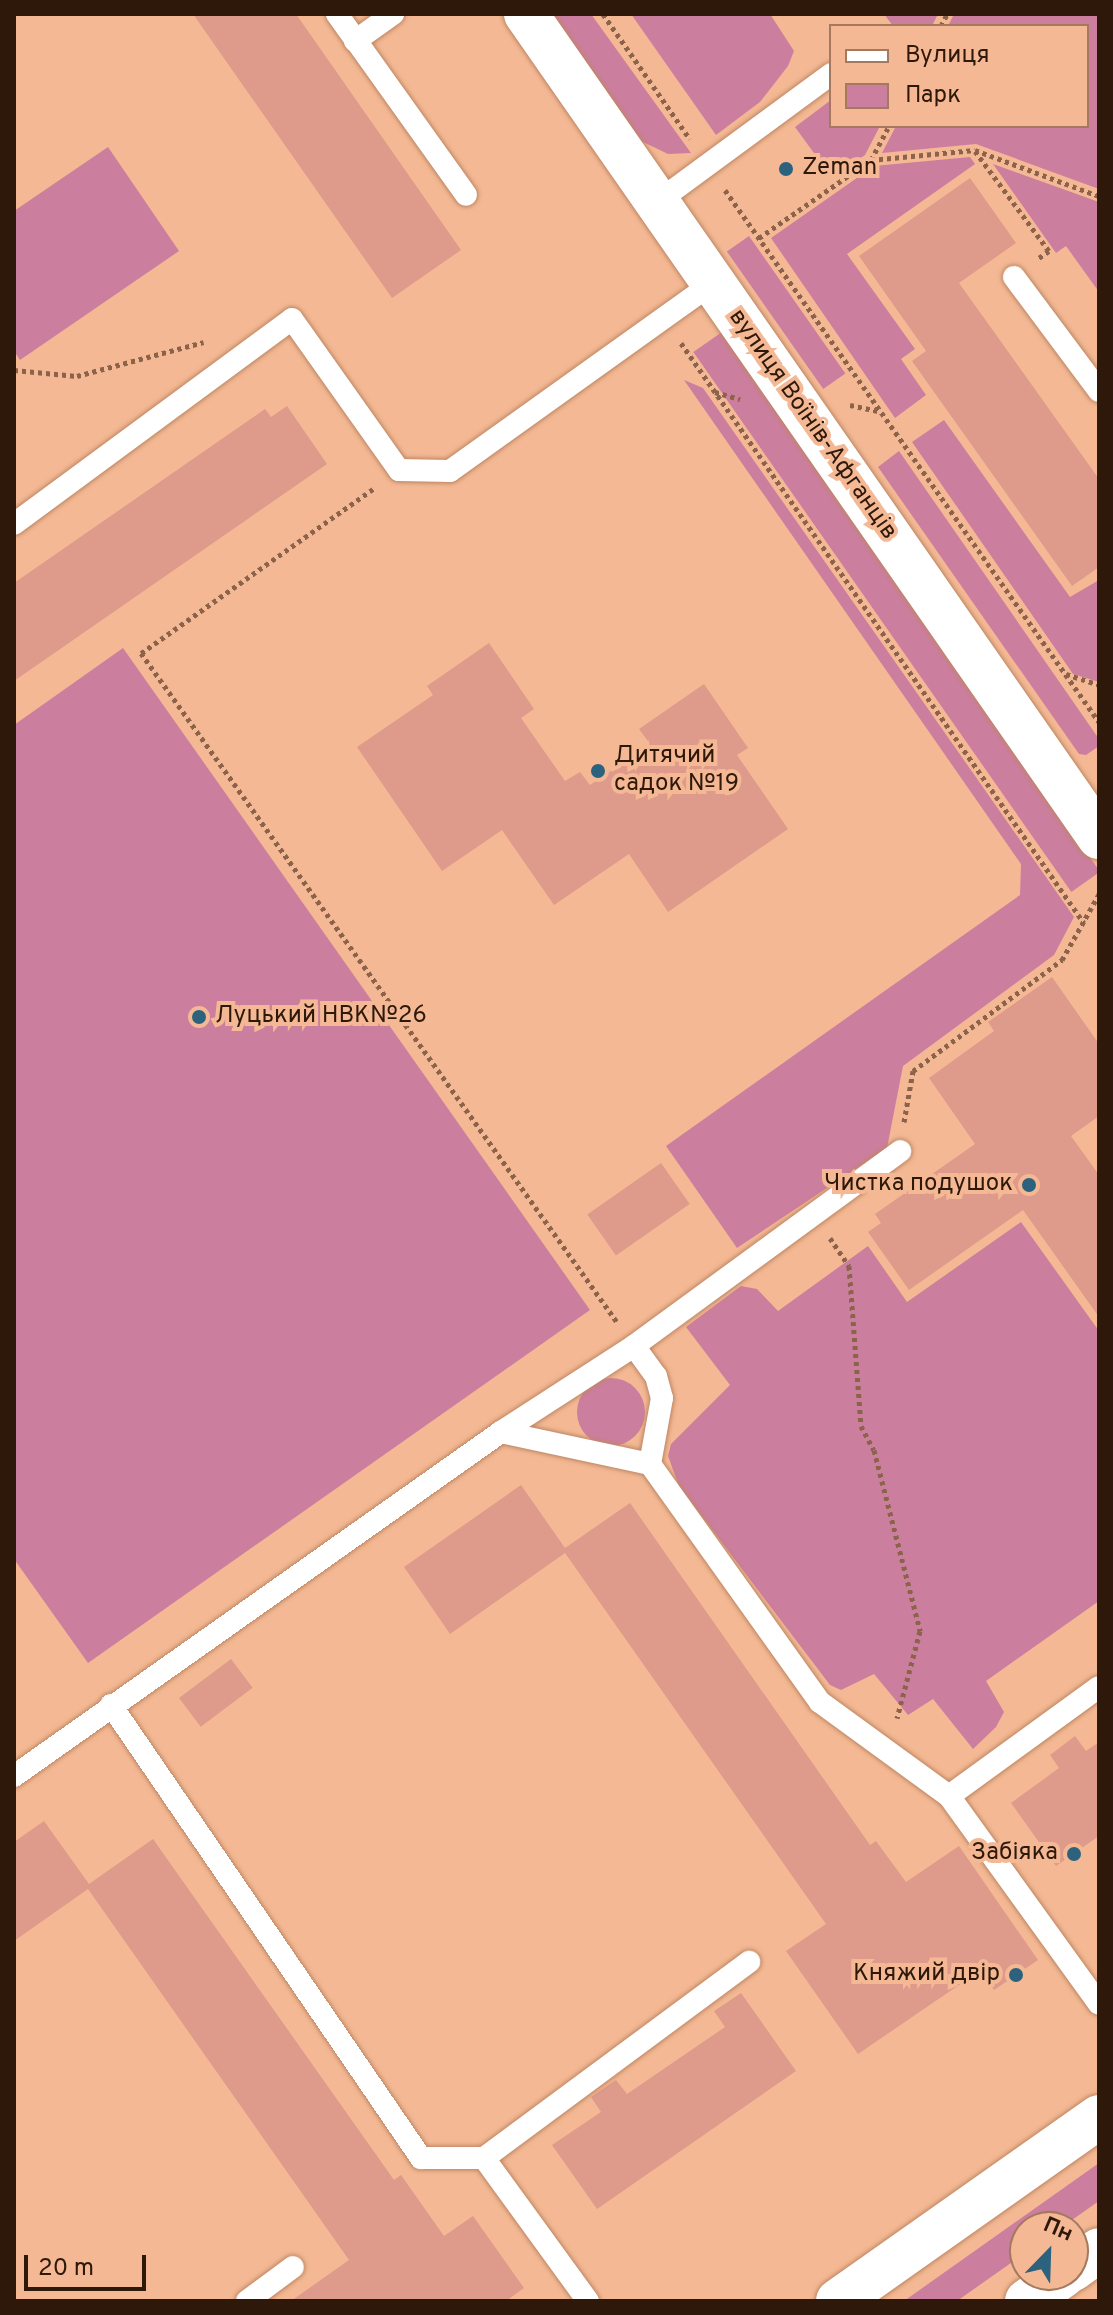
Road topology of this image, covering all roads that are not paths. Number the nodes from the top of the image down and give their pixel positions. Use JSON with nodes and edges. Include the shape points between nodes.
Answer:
{"nodes":[{"id":1,"x":337,"y":14,"type":"edge"},
{"id":2,"x":393,"y":14,"type":"edge"},
{"id":3,"x":526,"y":14,"type":"edge"},
{"id":4,"x":355,"y":41,"type":"junction"},
{"id":5,"x":829,"y":75,"type":"edge"},
{"id":6,"x":466,"y":195,"type":"dead end"},
{"id":7,"x":657,"y":202,"type":"junction"},
{"id":8,"x":1014,"y":277,"type":"road end"},
{"id":9,"x":713,"y":283,"type":"junction"},
{"id":10,"x":1099,"y":391,"type":"edge"},
{"id":11,"x":14,"y":524,"type":"edge"},
{"id":12,"x":1099,"y":837,"type":"edge"},
{"id":13,"x":900,"y":1151,"type":"road end"},
{"id":14,"x":634,"y":1346,"type":"junction"},
{"id":15,"x":501,"y":1432,"type":"junction"},
{"id":16,"x":650,"y":1464,"type":"junction"},
{"id":17,"x":1099,"y":1687,"type":"edge"},
{"id":18,"x":111,"y":1705,"type":"junction"},
{"id":19,"x":14,"y":1776,"type":"edge"},
{"id":20,"x":949,"y":1796,"type":"junction"},
{"id":21,"x":749,"y":1962,"type":"dead end"},
{"id":22,"x":1099,"y":2004,"type":"edge"},
{"id":23,"x":1099,"y":2117,"type":"edge"},
{"id":24,"x":484,"y":2158,"type":"junction"},
{"id":25,"x":293,"y":2267,"type":"dead end"},
{"id":26,"x":247,"y":2301,"type":"edge"},
{"id":27,"x":588,"y":2301,"type":"edge"},
{"id":28,"x":838,"y":2301,"type":"edge"}],
"edges":[{"from":1,"to":4,"type":"lane"},
{"from":2,"to":4,"type":"lane"},
{"from":3,"to":7,"type":"street","name":"вулиця Воїнів-Афганців"},
{"from":4,"to":6,"type":"lane"},
{"from":5,"to":7,"type":"lane"},
{"from":7,"to":9,"type":"street","name":"вулиця Воїнів-Афганців"},
{"from":8,"to":10,"type":"lane"},
{"from":9,"to":11,"type":"lane","via":[[450,471],[399,470],[292,319]]},
{"from":9,"to":12,"type":"street","name":"вулиця Воїнів-Афганців"},
{"from":13,"to":14,"type":"lane"},
{"from":14,"to":15,"type":"lane"},
{"from":14,"to":16,"type":"lane","via":[[656,1376],[662,1398]]},
{"from":15,"to":16,"type":"lane"},
{"from":15,"to":18,"type":"lane"},
{"from":16,"to":20,"type":"lane","via":[[820,1702]]},
{"from":17,"to":20,"type":"lane"},
{"from":18,"to":19,"type":"lane"},
{"from":18,"to":24,"type":"lane","via":[[421,2158]]},
{"from":20,"to":22,"type":"lane"},
{"from":21,"to":24,"type":"lane"},
{"from":23,"to":28,"type":"street"},
{"from":24,"to":27,"type":"lane"},
{"from":25,"to":26,"type":"lane"}]}
